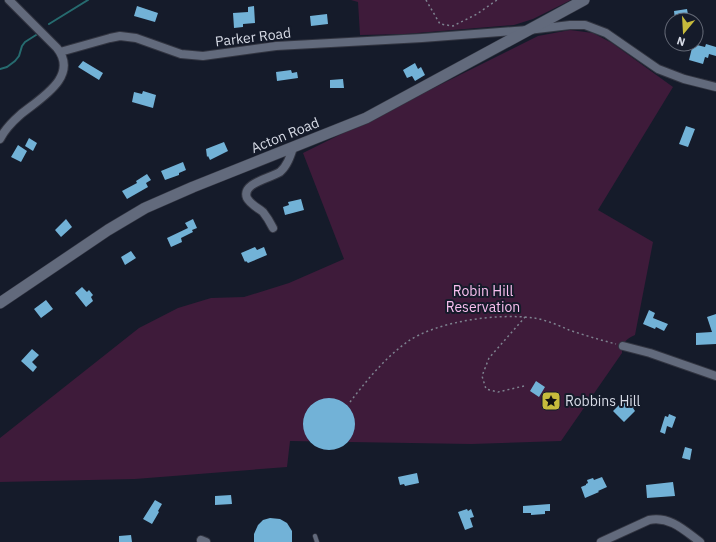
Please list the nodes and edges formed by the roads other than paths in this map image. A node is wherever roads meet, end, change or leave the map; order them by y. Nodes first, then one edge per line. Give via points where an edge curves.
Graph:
1 (9, 0) edge
2 (584, 0) edge
3 (528, 30) junction
4 (60, 52) junction
5 (716, 86) edge
6 (0, 139) edge
7 (293, 148) junction
8 (273, 228) dead end
9 (0, 303) edge
10 (623, 346) road end
11 (716, 376) edge
12 (315, 536) dead end
13 (316, 542) edge
14 (601, 542) edge
15 (700, 542) edge

1 - 4 street
2 - 3 main road, Acton Road
3 - 4 street, Parker Road via 276,46 203,56 181,54 136,38 120,36
3 - 5 street, Parker Road via 570,25 592,27 612,37 658,69 684,79
3 - 7 main road, Acton Road via 366,118
4 - 6 street via 63,57 63,68 57,84 11,124
7 - 8 street via 288,162 280,171 247,189 247,199 267,217
7 - 9 main road, Acton Road via 146,208 108,230
10 - 11 street via 650,352
12 - 13 lane
14 - 15 street via 657,518 671,522

